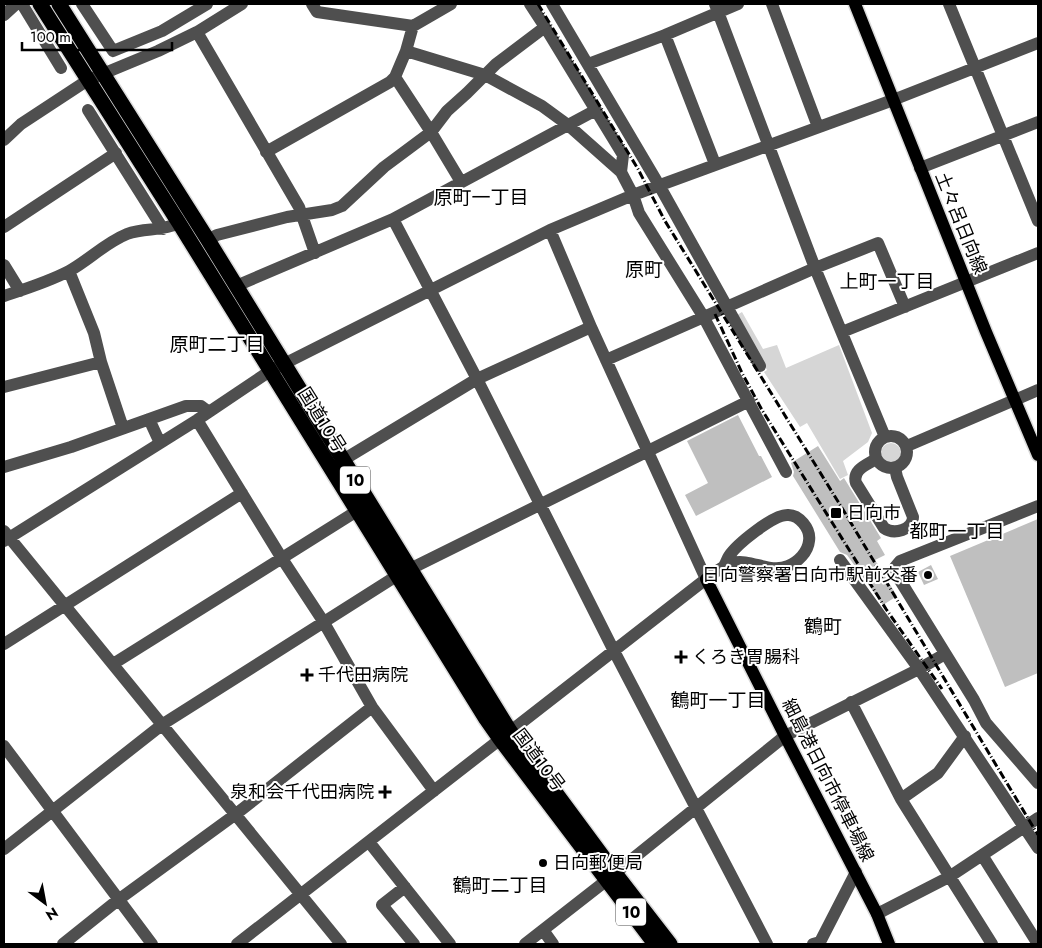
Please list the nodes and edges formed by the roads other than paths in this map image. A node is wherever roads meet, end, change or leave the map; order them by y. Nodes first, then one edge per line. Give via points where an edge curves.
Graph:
1 (16, 4) edge
2 (22, 4) edge
3 (40, 4) edge
4 (59, 4) edge
5 (82, 4) edge
6 (207, 4) edge
7 (242, 4) edge
8 (330, 4) edge
9 (451, 4) edge
10 (530, 4) edge
11 (552, 4) edge
12 (738, 4) edge
13 (772, 4) edge
14 (855, 4) edge
15 (949, 4) edge
16 (314, 8) edge
17 (717, 8) edge
18 (4, 15) edge
19 (413, 26) junction
20 (545, 26) junction
21 (196, 32) junction
22 (665, 34) junction
23 (1038, 43) edge
24 (406, 51) junction
25 (588, 64) junction
26 (61, 68) dead end
27 (975, 69) junction
28 (102, 73) junction
29 (485, 75) junction
30 (394, 77) junction
31 (88, 80) junction
32 (893, 100) junction
33 (88, 110) dead end
34 (596, 110) junction
35 (1038, 122) edge
36 (568, 125) junction
37 (818, 127) junction
38 (431, 132) junction
39 (1003, 136) junction
40 (4, 140) edge
41 (770, 145) junction
42 (266, 152) junction
43 (116, 153) junction
44 (716, 164) junction
45 (920, 168) junction
46 (621, 172) junction
47 (461, 182) junction
48 (659, 185) junction
49 (633, 195) junction
50 (302, 215) junction
51 (393, 220) junction
52 (1038, 221) edge
53 (179, 223) junction
54 (4, 227) edge
55 (163, 229) junction
56 (550, 230) junction
57 (208, 240) junction
58 (314, 253) junction
59 (1038, 253) edge
60 (4, 265) edge
61 (815, 268) junction
62 (69, 271) junction
63 (966, 282) junction
64 (236, 286) junction
65 (429, 290) junction
66 (20, 291) junction
67 (4, 296) edge
68 (727, 306) junction
69 (905, 307) junction
70 (703, 316) junction
71 (591, 327) junction
72 (842, 332) junction
73 (606, 360) junction
74 (101, 362) junction
75 (284, 364) junction
76 (760, 366) dead end
77 (270, 371) junction
78 (477, 379) junction
79 (4, 387) edge
80 (1038, 390) edge
81 (1015, 400) junction
82 (748, 401) junction
83 (209, 412) junction
84 (149, 418) junction
85 (197, 420) junction
86 (123, 428) junction
87 (885, 437) junction
88 (160, 443) junction
89 (907, 446) junction
90 (648, 450) junction
91 (1038, 455) edge
92 (876, 459) junction
93 (343, 460) junction
94 (4, 467) edge
95 (895, 468) junction
96 (786, 472) dead end
97 (242, 493) junction
98 (540, 504) junction
99 (1038, 506) edge
100 (357, 510) junction
101 (6, 536) edge
102 (281, 557) junction
103 (840, 560) dead end
104 (724, 566) junction
105 (404, 571) junction
106 (706, 579) junction
107 (65, 605) junction
108 (323, 622) junction
109 (4, 644) edge
110 (614, 651) junction
111 (945, 654) junction
112 (113, 664) junction
113 (918, 669) junction
114 (851, 702) junction
115 (372, 707) junction
116 (162, 724) junction
117 (505, 736) junction
118 (785, 736) junction
119 (964, 736) junction
120 (4, 746) edge
121 (1038, 783) edge
122 (434, 790) junction
123 (901, 799) junction
124 (696, 807) junction
125 (52, 811) junction
126 (236, 814) junction
127 (1038, 818) edge
128 (1025, 827) junction
129 (369, 842) junction
130 (1038, 848) edge
131 (4, 849) edge
132 (982, 855) junction
133 (856, 872) junction
134 (611, 877) junction
135 (949, 877) junction
136 (405, 887) junction
137 (301, 894) junction
138 (118, 900) junction
139 (877, 914) junction
140 (543, 930) junction
141 (63, 944) edge
142 (152, 944) edge
143 (237, 944) edge
144 (341, 944) edge
145 (414, 944) edge
146 (450, 944) edge
147 (525, 944) edge
148 (554, 944) edge
149 (655, 944) edge
150 (670, 944) edge
151 (767, 944) edge
152 (813, 944) edge
153 (889, 944) edge
154 (992, 944) edge
155 (1038, 944) edge

1 - 18 street
2 - 26 street
3 - 31 highway, 国道10号 / 10
4 - 28 highway, 国道10号 / 10
5 - 6 street via 113,51 162,31
7 - 21 street
8 - 16 street
9 - 19 street
10 - 20 street
11 - 25 street
12 - 17 street
13 - 37 street
14 - 32 main road, 土々呂日向線
15 - 27 street
16 - 19 street
17 - 22 street
17 - 41 street
19 - 24 street
20 - 29 street
20 - 34 street
21 - 28 street
21 - 42 street
22 - 25 street
22 - 44 street
23 - 27 street
24 - 29 street
24 - 30 street
25 - 48 street
27 - 32 street
27 - 39 street
28 - 31 street
28 - 57 highway, 国道10号 / 10
29 - 36 street via 542,106
29 - 38 street via 447,111
30 - 38 street
30 - 42 street
31 - 40 street via 21,124
31 - 53 highway, 国道10号 / 10
32 - 37 street
32 - 45 main road, 土々呂日向線
33 - 43 street
34 - 36 street
34 - 46 street via 623,155
35 - 39 street
36 - 46 street
36 - 47 street
37 - 41 street
38 - 47 street
38 - 50 street via 384,167 342,206
39 - 45 street
39 - 52 street
41 - 44 street
41 - 61 street
42 - 50 street
43 - 54 street
43 - 55 street
44 - 48 street
45 - 63 main road, 土々呂日向線
46 - 49 street
47 - 51 street
48 - 49 street
48 - 68 street
49 - 56 street
49 - 70 street via 639,213
50 - 57 street via 217,235
50 - 58 street
51 - 58 street
51 - 65 street
53 - 55 street
53 - 77 highway, 国道10号 / 10
55 - 62 street via 129,233 113,240
56 - 65 street
56 - 71 street
57 - 64 highway, 国道10号 / 10
58 - 64 street
59 - 63 street
60 - 66 street
61 - 68 street
61 - 69 street via 878,243
61 - 72 street
62 - 66 street
62 - 74 street via 94,333
63 - 69 street
63 - 81 main road, 土々呂日向線
64 - 75 highway, 国道10号 / 10
65 - 75 street
65 - 78 street
66 - 67 street
68 - 70 street
68 - 76 street
69 - 72 street
70 - 73 street
70 - 82 street
71 - 73 street
71 - 78 street
72 - 87 street
73 - 90 street
74 - 79 street
74 - 86 street
75 - 77 street
75 - 93 highway, 国道10号 / 10
77 - 83 street
77 - 100 highway, 国道10号 / 10
78 - 93 street
78 - 98 street
80 - 81 street
81 - 89 street
81 - 91 main road, 土々呂日向線
82 - 90 street
82 - 96 street
83 - 84 street via 201,406 186,406
83 - 85 street
84 - 86 street
84 - 88 street
85 - 88 street
85 - 97 street
86 - 94 street via 71,448
87 - 89 street via 895,436
87 - 92 street via 877,444
88 - 101 street
89 - 95 street via 906,460
90 - 98 street
90 - 106 street
92 - 95 street via 884,467
92 - 95 street via 856,472 855,478 889,532 913,521
93 - 105 highway, 国道10号 / 10
97 - 102 street
97 - 107 street
98 - 105 street
98 - 110 street
99 - 111 street via 900,561 895,566 898,577
100 - 102 street
100 - 105 highway, 国道10号 / 10
101 - 107 street
102 - 108 street
102 - 112 street
103 - 113 street
104 - 104 street via 736,548 781,515 796,517 808,532 809,541 802,556 786,567 768,568 744,562
104 - 106 street
105 - 108 street
105 - 117 highway, 国道10号 / 10
106 - 110 street
106 - 118 main road, 細島港日向市停車場線
107 - 109 street
107 - 112 street
108 - 115 street
108 - 116 street
110 - 117 street
110 - 124 street
111 - 113 street
111 - 121 street via 986,723
112 - 116 street
113 - 114 street
113 - 119 street
114 - 118 street
114 - 123 street
115 - 122 street
115 - 126 street
116 - 125 street
116 - 126 street
117 - 122 street
117 - 134 highway, 国道10号 / 10
118 - 124 street
118 - 133 main road, 細島港日向市停車場線
119 - 123 street via 938,773
119 - 128 street
120 - 125 street
122 - 129 street
123 - 135 street
124 - 134 street
124 - 151 street
125 - 131 street
125 - 138 street
126 - 137 street
126 - 138 street
127 - 128 street
128 - 130 street
128 - 132 street
129 - 136 street
129 - 137 street
132 - 135 street
132 - 155 street
133 - 139 main road, 細島港日向市停車場線
133 - 152 street via 820,942
134 - 140 street
134 - 149 highway, 国道10号 / 10
134 - 150 highway, 国道10号 / 10
135 - 139 street
135 - 154 street
136 - 145 street via 382,905
136 - 146 street
137 - 143 street
137 - 144 street
138 - 141 street
138 - 142 street
139 - 153 main road, 細島港日向市停車場線
140 - 147 street
140 - 148 street

